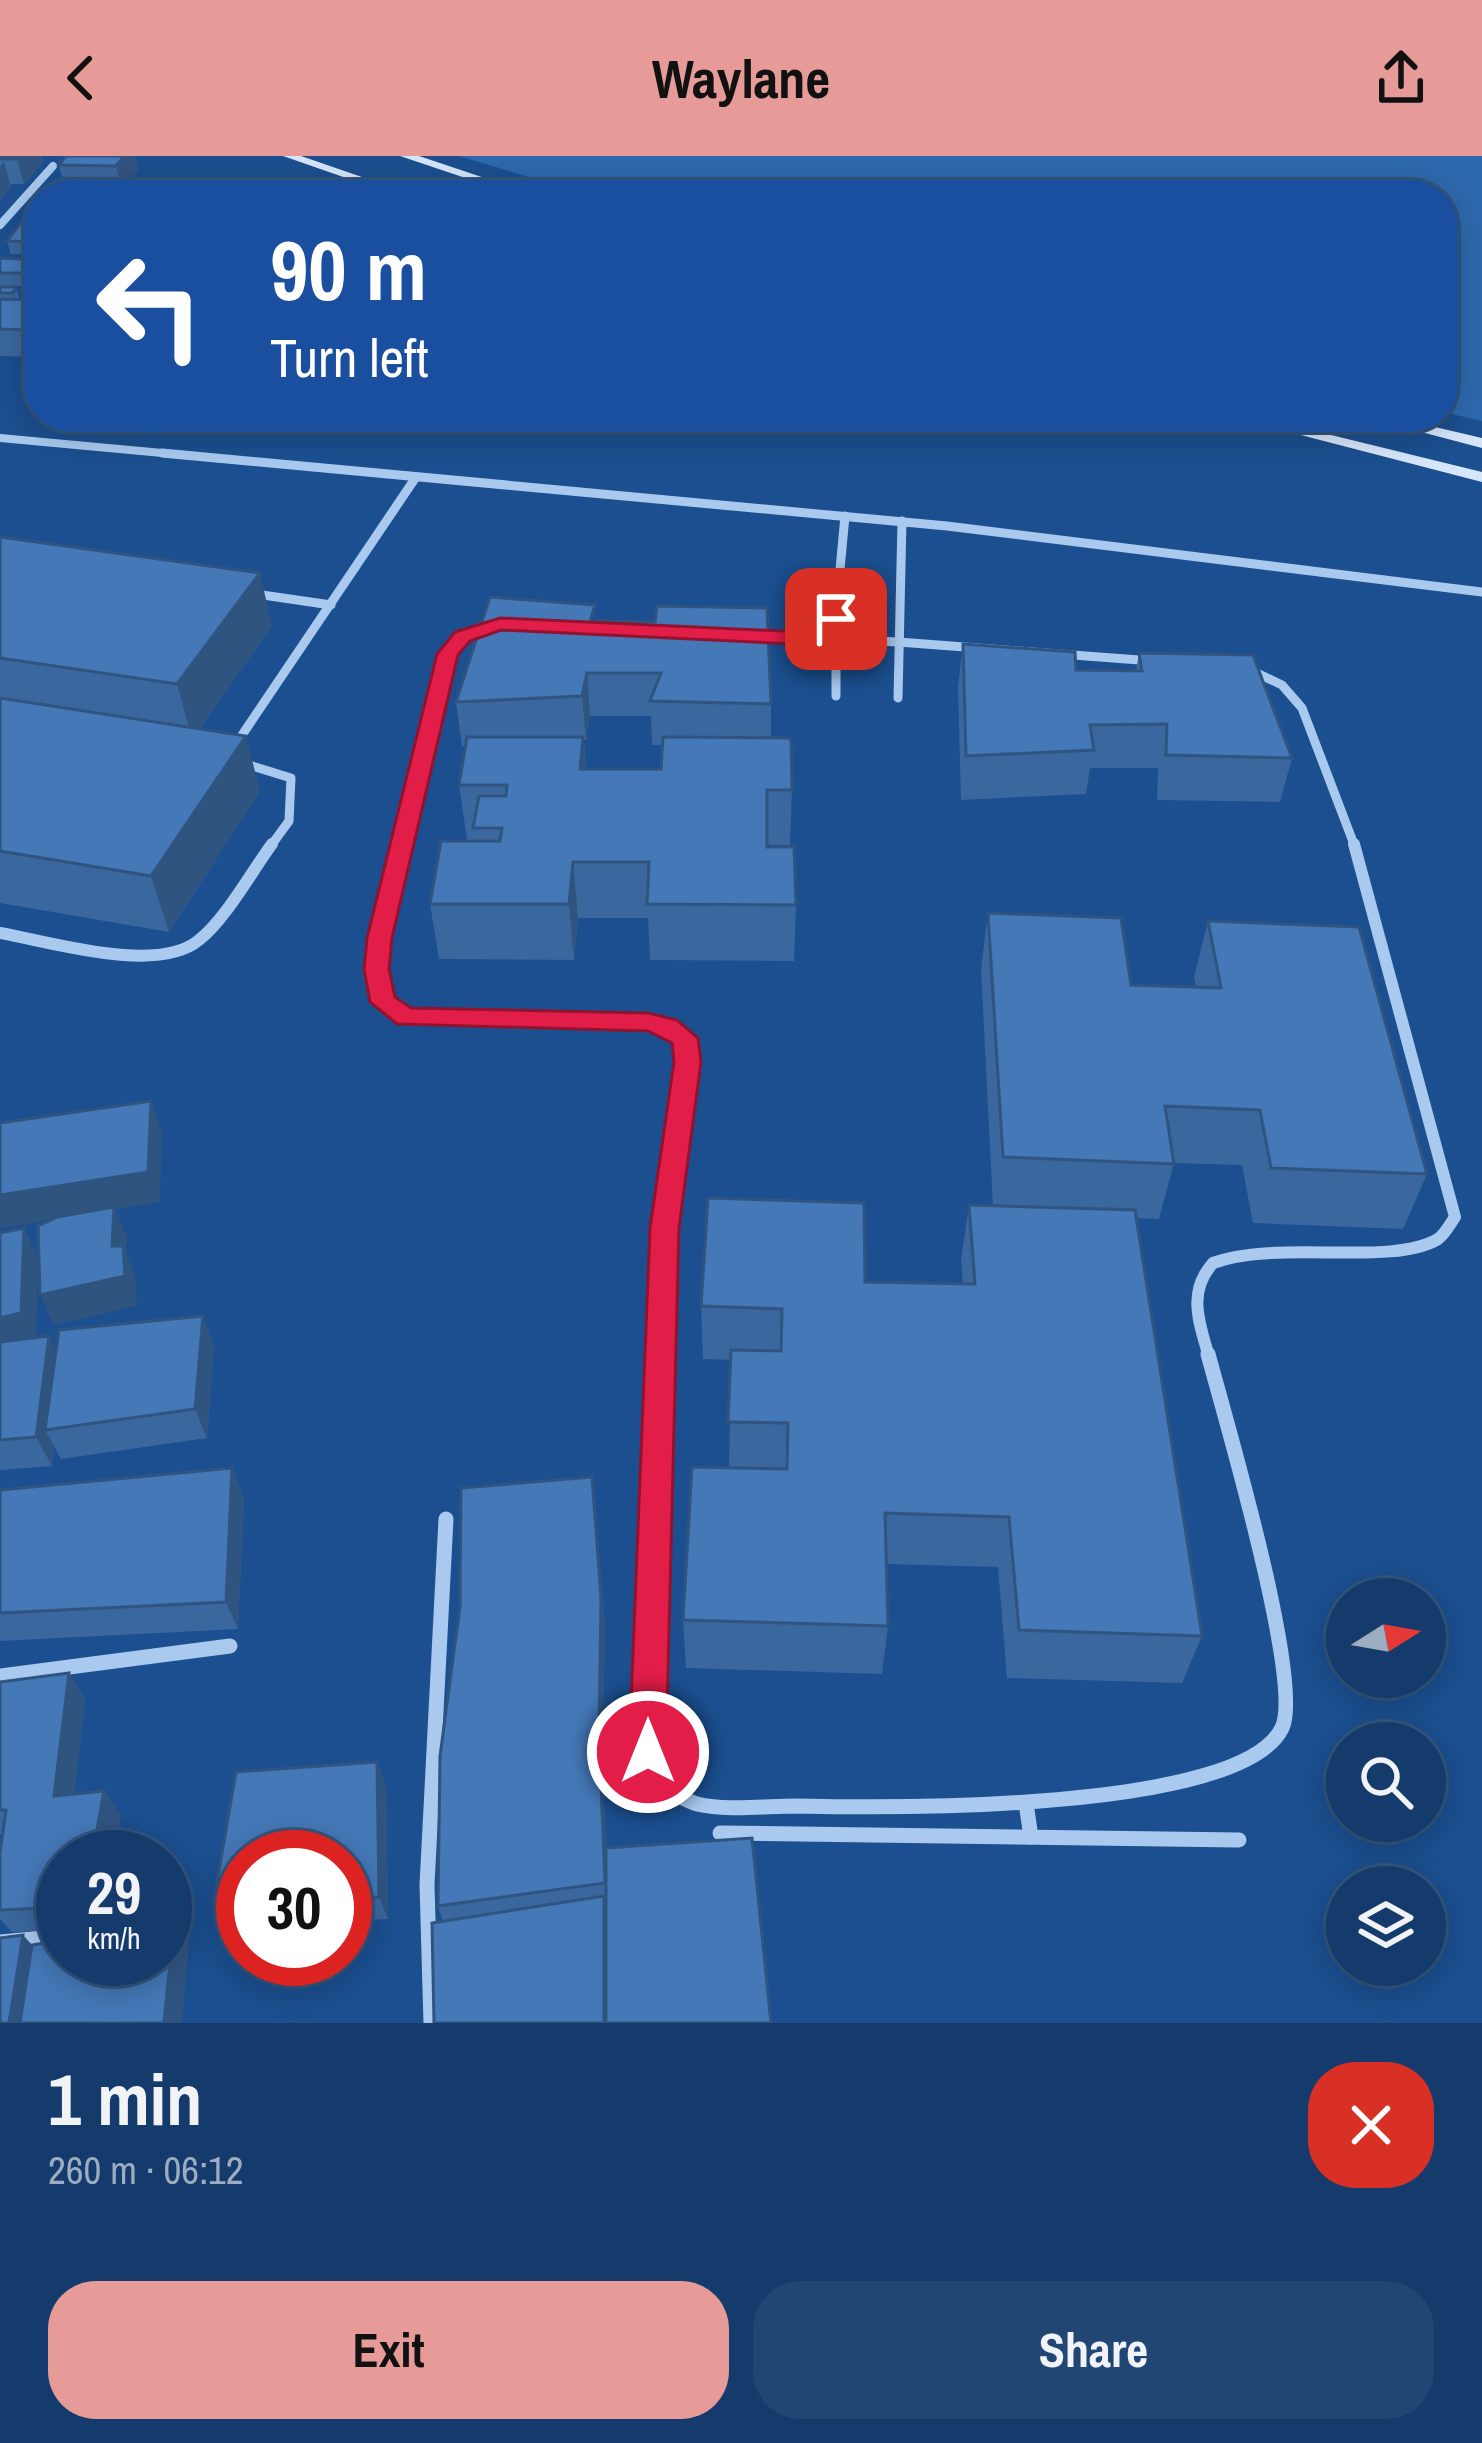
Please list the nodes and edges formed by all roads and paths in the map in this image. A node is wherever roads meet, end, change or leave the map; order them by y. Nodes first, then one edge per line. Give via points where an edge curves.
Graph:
1 (289, 156) edge
2 (406, 156) edge
3 (53, 166) dead end
4 (40, 180) edge
5 (362, 180) edge
6 (482, 180) edge
7 (24, 198) edge
8 (0, 225) edge
9 (1301, 432) edge
10 (1435, 432) edge
11 (0, 438) edge
12 (1482, 443) edge
13 (1482, 476) edge
14 (416, 477) junction
15 (845, 517) junction
16 (902, 521) junction
17 (236, 591) edge
18 (1482, 592) edge
19 (331, 605) junction
20 (836, 640) junction
21 (898, 641) junction
22 (836, 696) dead end
23 (898, 698) dead end
24 (0, 933) edge
25 (446, 1519) dead end
26 (230, 1646) dead end
27 (0, 1676) edge
28 (1027, 1803) junction
29 (720, 1833) dead end
30 (1031, 1837) junction
31 (1239, 1840) dead end
32 (36, 1939) edge
33 (0, 1942) edge
34 (431, 2023) edge

1 - 5 street
2 - 6 street
3 - 4 street
7 - 8 street
9 - 13 street
10 - 12 street
11 - 14 street
14 - 15 street
14 - 19 street
15 - 16 street
15 - 20 street
16 - 18 street
16 - 21 street
17 - 19 street
19 - 24 street via 226,758 291,778 289,821 200,940 168,956 130,956
20 - 21 street
20 - 22 street
20 - 28 street via 500,624 462,637 448,654 376,969 383,1002 406,1017 648,1022 685,1038 664,1228 648,1685 648,1752 664,1789 698,1804 744,1806
21 - 23 street
21 - 28 street via 1246,668 1282,685 1302,708 1356,850 1455,1216 1439,1238 1411,1246 1244,1253 1211,1264 1197,1282 1198,1317 1284,1660 1282,1728 1259,1756 1214,1773 1105,1798
25 - 34 street via 427,1885
26 - 27 street
28 - 30 street
29 - 30 street
30 - 31 street
32 - 33 street

